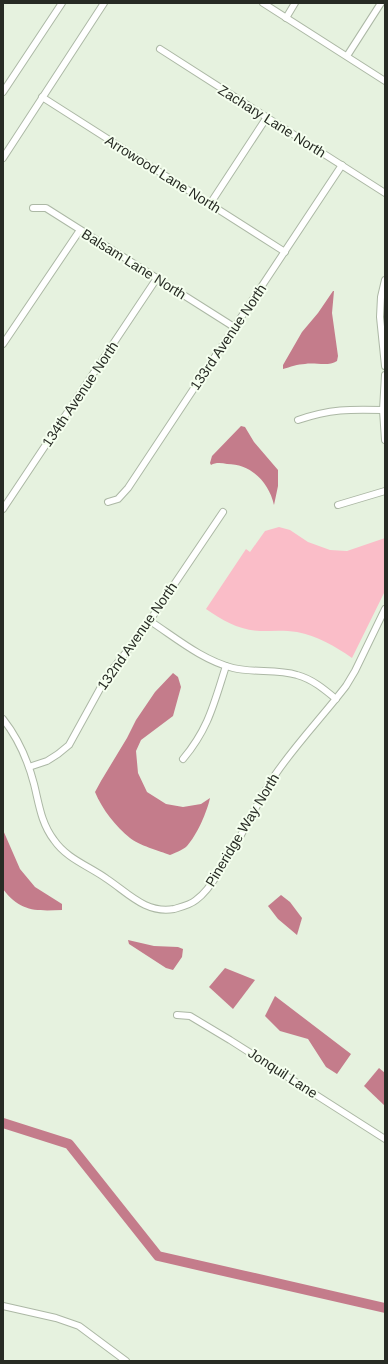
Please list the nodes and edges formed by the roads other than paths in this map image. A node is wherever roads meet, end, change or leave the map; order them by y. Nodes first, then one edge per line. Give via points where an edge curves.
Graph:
1 (62, 3) edge
2 (104, 3) edge
3 (263, 3) edge
4 (295, 3) edge
5 (381, 3) edge
6 (286, 18) junction
7 (160, 49) dead end
8 (347, 56) junction
9 (385, 81) edge
10 (3, 92) edge
11 (42, 97) junction
12 (267, 117) junction
13 (4, 156) edge
14 (342, 165) junction
15 (385, 193) edge
16 (210, 204) junction
17 (33, 208) dead end
18 (80, 230) junction
19 (285, 252) junction
20 (157, 278) junction
21 (385, 280) edge
22 (234, 327) junction
23 (3, 344) edge
24 (385, 366) edge
25 (385, 375) edge
26 (383, 410) junction
27 (298, 420) dead end
28 (385, 440) edge
29 (385, 490) edge
30 (108, 502) dead end
31 (338, 506) dead end
32 (3, 509) edge
33 (223, 512) dead end
34 (385, 610) edge
35 (150, 621) junction
36 (226, 666) junction
37 (336, 698) junction
38 (3, 719) edge
39 (183, 759) dead end
40 (29, 767) junction
41 (177, 1015) dead end
42 (385, 1139) edge
43 (3, 1306) edge
44 (126, 1361) edge

1 - 10 street
2 - 11 street
3 - 6 street
4 - 6 street
5 - 8 street
6 - 8 street
7 - 12 street, Zachary Lane North
8 - 9 street
11 - 13 street
11 - 16 street, Arrowood Lane North
12 - 14 street, Zachary Lane North
12 - 16 street
14 - 15 street, Zachary Lane North
14 - 19 street, 133rd Avenue North
16 - 19 street, Arrowood Lane North
17 - 18 street, Balsam Lane North via 46,208
18 - 20 street, Balsam Lane North
18 - 23 street
19 - 22 street, 133rd Avenue North
20 - 22 street, Balsam Lane North
20 - 32 street, 134th Avenue North
21 - 24 street via 380,317
22 - 30 street, 133rd Avenue North via 128,488 118,499
25 - 26 street
26 - 27 street via 332,410
26 - 28 street
29 - 31 street
33 - 35 street, 132nd Avenue North
34 - 37 street, Pineridge Way North via 355,671
35 - 36 street via 202,655
35 - 40 street, 132nd Avenue North via 107,676 68,745 53,758
36 - 37 street via 297,674 320,685
36 - 39 street via 210,717
37 - 40 street, Pineridge Way North via 274,776 241,837 212,883 203,895 180,907 163,909 143,904 63,851 44,825
38 - 40 street, Pineridge Way North via 15,736
41 - 42 street, Jonquil Lane via 190,1016 213,1029
43 - 44 street via 79,1326

